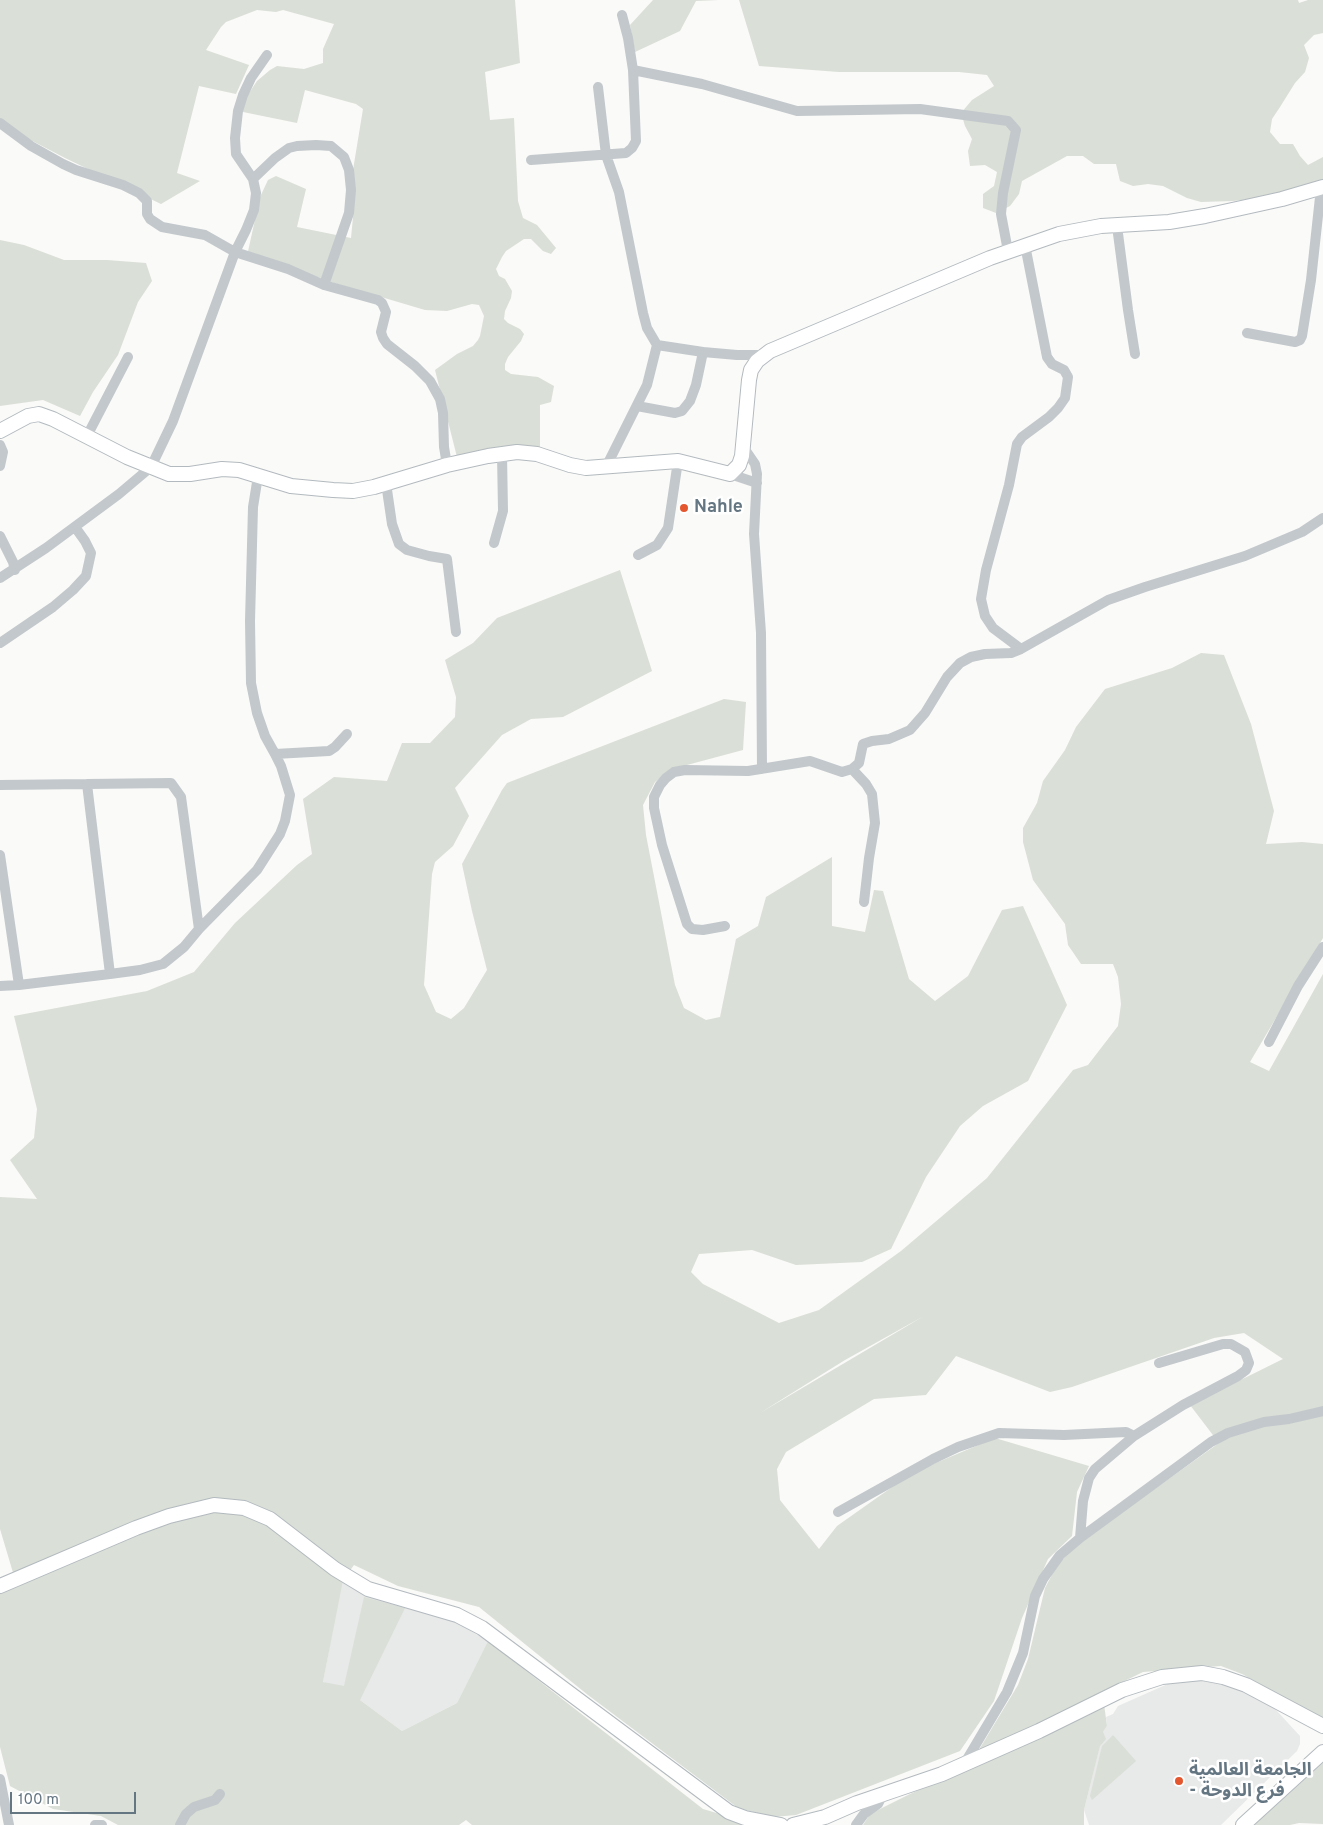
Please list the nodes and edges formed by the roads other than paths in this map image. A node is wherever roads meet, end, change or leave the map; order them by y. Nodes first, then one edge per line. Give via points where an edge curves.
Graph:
1 (622, 15) dead end
2 (267, 55) dead end
3 (633, 70) junction
4 (598, 86) dead end
5 (0, 123) edge
6 (606, 154) junction
7 (531, 160) dead end
8 (253, 179) junction
9 (1322, 188) edge
10 (1117, 226) junction
11 (1025, 245) junction
12 (1008, 251) junction
13 (235, 252) junction
14 (324, 285) junction
15 (1247, 333) dead end
16 (657, 345) junction
17 (703, 352) junction
18 (1135, 354) dead end
19 (762, 355) junction
20 (128, 357) dead end
21 (637, 406) junction
22 (0, 431) edge
23 (87, 436) junction
24 (0, 445) edge
25 (744, 448) junction
26 (502, 454) junction
27 (678, 461) junction
28 (447, 465) junction
29 (607, 465) junction
30 (0, 466) edge
31 (151, 467) junction
32 (730, 474) junction
33 (258, 476) junction
34 (386, 483) junction
35 (757, 483) junction
36 (1323, 518) edge
37 (75, 527) junction
38 (0, 536) edge
39 (494, 544) dead end
40 (638, 555) dead end
41 (15, 570) junction
42 (0, 578) edge
43 (456, 632) dead end
44 (0, 642) edge
45 (1021, 649) junction
46 (348, 734) dead end
47 (275, 754) junction
48 (762, 769) junction
49 (852, 769) junction
50 (87, 784) junction
51 (0, 785) edge
52 (0, 855) edge
53 (864, 902) dead end
54 (725, 926) dead end
55 (199, 928) junction
56 (1323, 947) edge
57 (110, 974) junction
58 (19, 985) junction
59 (0, 986) edge
60 (1270, 1042) dead end
61 (1159, 1363) dead end
62 (1323, 1411) edge
63 (1134, 1436) junction
64 (838, 1512) dead end
65 (1080, 1538) junction
66 (0, 1586) edge
67 (1323, 1726) edge
68 (1323, 1752) edge
69 (963, 1766) junction
70 (0, 1779) edge
71 (220, 1794) dead end
72 (882, 1794) junction
73 (826, 1821) edge
74 (9, 1825) edge
75 (95, 1825) edge
76 (102, 1825) edge
77 (180, 1825) edge
78 (781, 1825) edge
79 (793, 1825) edge
80 (856, 1825) edge
81 (1243, 1825) edge

1 - 3 street
2 - 8 street via 251,78 238,111 236,154
3 - 6 street via 636,141 626,153
3 - 12 street via 702,84 797,111 920,110 1008,121 1016,130 1001,214
4 - 6 street
5 - 13 street via 63,164 139,193 147,201 147,214 154,223 205,235
6 - 7 street
6 - 16 street via 619,192 647,328
8 - 13 street via 256,193 254,210
8 - 14 street via 275,158 297,146 331,146 344,157 351,190 349,213
9 - 10 street via 1215,214
9 - 15 street via 1300,340 1295,342
10 - 11 street via 1084,228
10 - 18 street
11 - 12 street
11 - 45 street via 1046,358 1064,370 1068,377 1065,398 1058,408 1017,444 986,570 981,599 985,616 993,628
12 - 19 street
13 - 14 street via 288,268
13 - 31 street via 173,421
14 - 28 street via 378,300 385,306 383,338 430,381 440,399
16 - 17 street
16 - 21 street via 647,385
17 - 19 street
17 - 21 street via 696,385 682,410 675,413
19 - 25 street via 751,370 749,380
20 - 23 street
21 - 29 street
22 - 23 street via 28,416 39,414
23 - 31 street
24 - 30 street via 3,452
25 - 32 street via 739,465
25 - 35 street via 755,464
26 - 28 street
26 - 29 street via 531,453 586,468
26 - 39 street via 503,511
27 - 29 street
27 - 32 street
27 - 40 street via 668,528 657,545
28 - 34 street
31 - 33 street via 169,474 222,469
31 - 37 street
32 - 35 street
33 - 34 street via 291,486 333,490 353,491
33 - 47 street via 253,508 250,669 252,697 265,736
34 - 43 street via 392,524 400,544 407,550 447,558
35 - 48 street via 754,534 762,633
36 - 45 street via 1302,532 1245,556 1108,600
37 - 41 street
37 - 44 street via 91,553 86,576 53,606
38 - 41 street
41 - 42 street
45 - 49 street via 971,657 960,663 910,730 889,740 863,744 859,764
46 - 47 street via 329,751
47 - 55 street via 290,795 280,834 257,870
48 - 49 street via 810,761 842,772
48 - 54 street via 674,772 660,785 654,797 657,825 687,924 692,929 703,930
49 - 53 street via 872,794 875,823
50 - 51 street
50 - 55 street via 171,783 181,796
50 - 57 street
52 - 58 street
55 - 57 street via 184,948 163,964
56 - 60 street via 1298,986
57 - 58 street
58 - 59 street
61 - 63 street via 1231,1344 1245,1352 1249,1363 1238,1376
62 - 65 street via 1264,1422 1210,1442
63 - 64 street via 1126,1432 1083,1435 999,1433 933,1459
63 - 65 street via 1089,1478 1083,1501
65 - 69 street via 1056,1560 1043,1579 1035,1596 1023,1653 1010,1685
66 - 78 street via 169,1516 214,1506 244,1508 270,1519 321,1559 368,1589 457,1616 482,1628 729,1812
67 - 69 street via 1246,1685 1202,1673 1183,1674 1122,1690
68 - 81 street
69 - 72 street
70 - 74 street
71 - 77 street via 215,1800 194,1807
72 - 73 street
72 - 80 street via 878,1804
73 - 79 street
75 - 76 street

